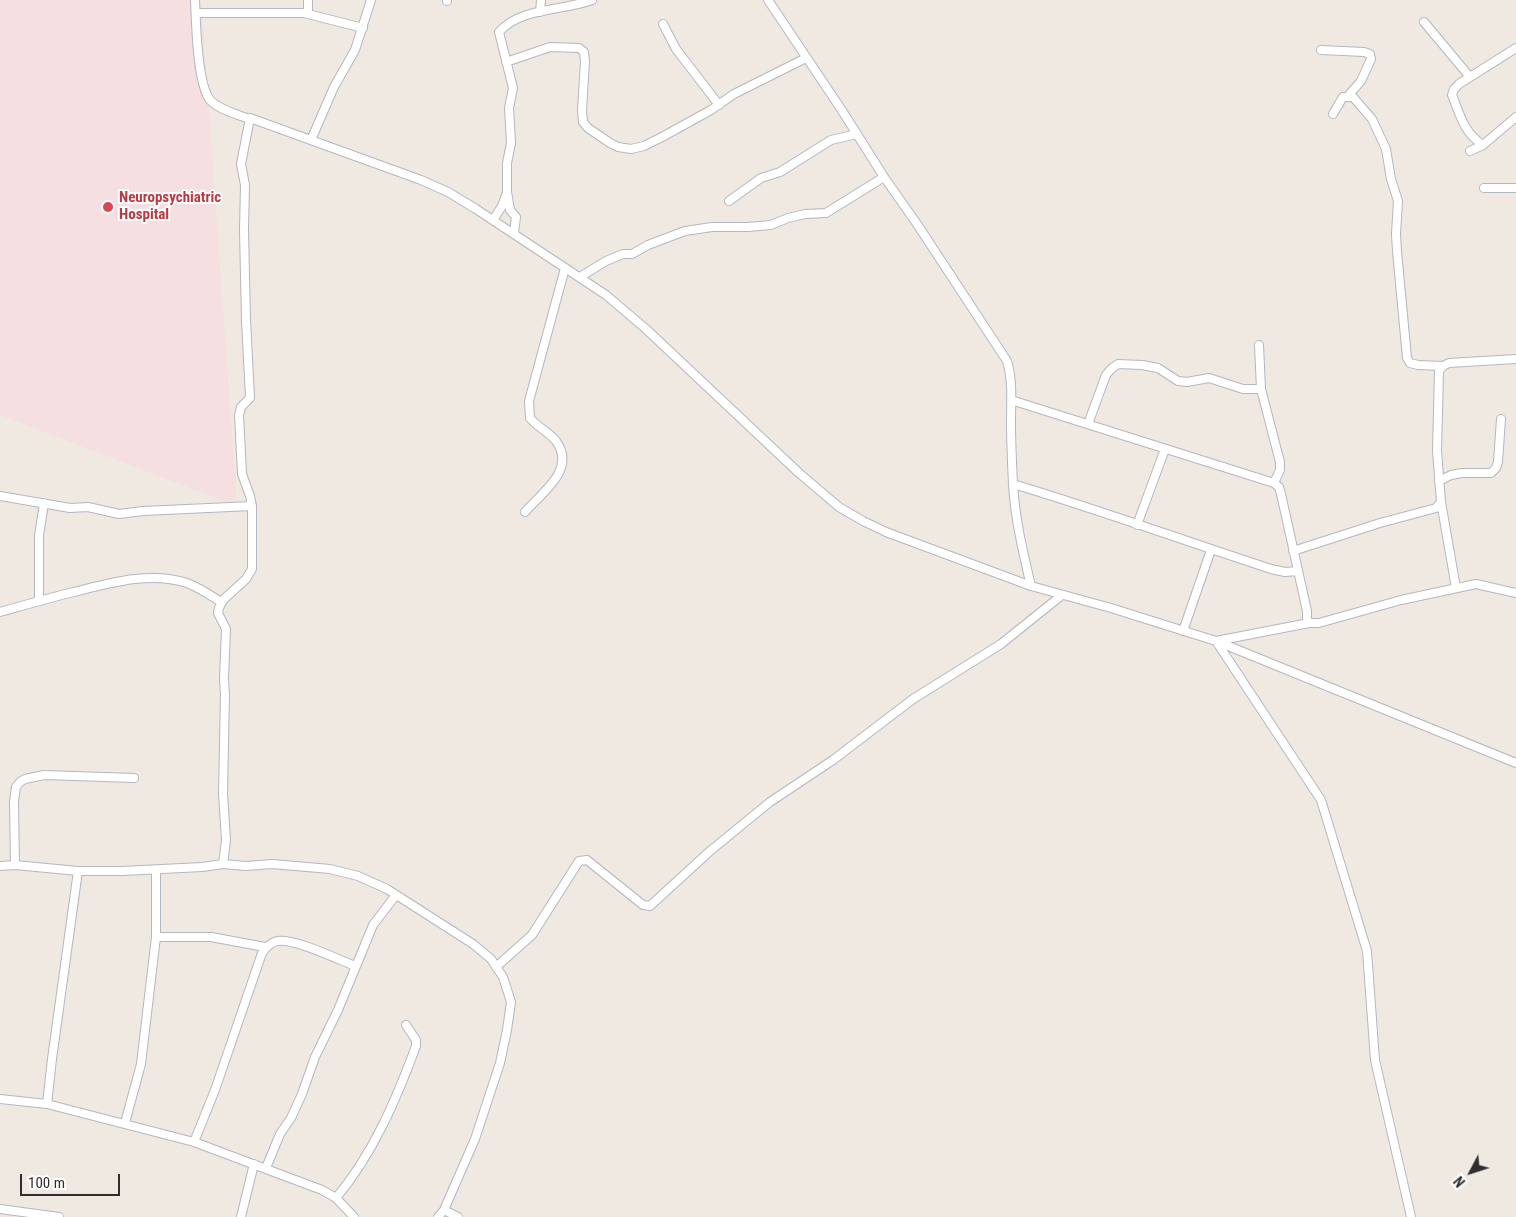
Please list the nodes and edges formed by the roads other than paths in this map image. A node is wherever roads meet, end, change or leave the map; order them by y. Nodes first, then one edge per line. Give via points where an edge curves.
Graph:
1 (195, 0) edge
2 (308, 0) edge
3 (371, 0) edge
4 (541, 0) edge
5 (592, 0) edge
6 (768, 0) edge
7 (540, 12) junction
8 (196, 13) junction
9 (308, 13) junction
10 (1424, 22) dead end
11 (663, 24) dead end
12 (363, 28) junction
13 (1516, 48) edge
14 (1321, 50) dead end
15 (806, 58) junction
16 (506, 62) junction
17 (1470, 77) junction
18 (1348, 96) junction
19 (719, 105) junction
20 (1334, 114) dead end
21 (1516, 117) edge
22 (250, 118) junction
23 (857, 134) junction
24 (311, 140) junction
25 (1483, 145) junction
26 (1470, 151) dead end
27 (884, 177) junction
28 (1484, 188) dead end
29 (1516, 188) edge
30 (507, 192) junction
31 (729, 201) dead end
32 (493, 220) junction
33 (514, 234) junction
34 (565, 268) junction
35 (580, 277) junction
36 (1259, 345) dead end
37 (1516, 359) edge
38 (1443, 366) junction
39 (1261, 389) junction
40 (1011, 400) junction
41 (1501, 419) dead end
42 (1088, 424) junction
43 (1166, 449) junction
44 (1439, 481) junction
45 (1274, 483) junction
46 (1013, 484) junction
47 (0, 496) edge
48 (1440, 502) junction
49 (44, 503) junction
50 (252, 506) junction
51 (526, 512) dead end
52 (1137, 525) junction
53 (1211, 550) junction
54 (1293, 551) junction
55 (1298, 571) junction
56 (1031, 586) junction
57 (1456, 588) junction
58 (1516, 593) edge
59 (1062, 594) junction
60 (39, 601) junction
61 (221, 602) junction
62 (0, 612) edge
63 (1309, 623) junction
64 (1184, 630) junction
65 (1216, 641) junction
66 (1516, 762) edge
67 (134, 778) dead end
68 (223, 864) junction
69 (14, 865) junction
70 (0, 866) edge
71 (78, 871) junction
72 (156, 871) junction
73 (396, 895) junction
74 (156, 937) junction
75 (266, 948) junction
76 (355, 966) junction
77 (496, 967) junction
78 (406, 1025) dead end
79 (0, 1099) edge
80 (47, 1104) junction
81 (125, 1123) junction
82 (194, 1142) junction
83 (254, 1164) junction
84 (266, 1168) junction
85 (336, 1198) junction
86 (0, 1209) edge
87 (444, 1210) junction
88 (59, 1217) edge
89 (241, 1217) edge
90 (354, 1217) edge
91 (438, 1217) edge
92 (458, 1217) edge
93 (1411, 1217) edge

1 - 8 street
2 - 9 street
3 - 12 street
4 - 7 street
5 - 7 street
6 - 15 street
7 - 16 street via 513,21 499,32
8 - 9 street
8 - 22 street via 205,90 211,101 221,108
9 - 12 street
10 - 17 street
11 - 19 street via 676,49
12 - 24 street
13 - 17 street
14 - 18 street via 1370,54 1371,59 1361,81
15 - 19 street via 734,94
15 - 23 street
16 - 19 street via 550,47 579,48 584,52 585,61 583,122 618,147 644,146
16 - 30 street via 512,88
17 - 25 street via 1454,89 1452,95 1467,131
18 - 20 street via 1343,97
18 - 38 street via 1353,96 1372,118 1386,149 1398,201 1396,234 1407,358 1410,363 1418,365
21 - 25 street
22 - 24 street
22 - 50 street via 241,164 245,185 250,398 239,416 242,474
23 - 27 street
23 - 31 street via 830,140 780,172 761,178
24 - 32 street via 421,180 448,192
25 - 26 street
27 - 35 street via 826,213 805,214 771,225 685,231 632,254 606,261
27 - 40 street via 1007,361
28 - 29 street
30 - 32 street
30 - 33 street via 510,210 516,217
32 - 33 street
33 - 34 street
34 - 35 street
34 - 51 street via 528,410 530,418 556,442 562,455 561,462 554,482
35 - 56 street via 646,329 799,473 852,516 886,532
36 - 39 street
37 - 38 street
38 - 44 street via 1439,371
39 - 42 street via 1243,389 1209,378 1178,381 1158,368 1118,364 1106,375
39 - 45 street via 1280,462
40 - 42 street
40 - 46 street
41 - 44 street via 1496,468 1490,473 1462,473
42 - 43 street
43 - 45 street
43 - 52 street
44 - 48 street
45 - 54 street via 1279,487
46 - 52 street
46 - 56 street via 1018,532
47 - 49 street
48 - 54 street via 1436,508
48 - 57 street
49 - 50 street via 70,508 88,506 119,514
49 - 60 street via 39,536
50 - 61 street via 251,572
52 - 53 street
53 - 55 street via 1271,569
53 - 64 street
54 - 55 street
55 - 63 street
56 - 59 street
57 - 58 street via 1476,584
57 - 63 street via 1320,623
59 - 64 street
59 - 77 street via 1001,644 913,699 833,760 770,802 650,906 644,905 587,860 579,861 532,935
60 - 61 street via 117,582 152,578 187,583
60 - 62 street
61 - 68 street via 218,613 226,629 223,801 226,840
63 - 65 street
64 - 65 street
65 - 66 street
65 - 93 street via 1321,800 1367,951 1374,1060
67 - 69 street via 44,775 20,782 14,792
68 - 72 street
68 - 73 street via 330,869 358,876
69 - 70 street
69 - 71 street
71 - 72 street
71 - 80 street
72 - 74 street
73 - 76 street via 373,925
73 - 77 street via 473,944
74 - 75 street via 211,937
74 - 81 street via 141,1064
75 - 76 street via 276,942 289,942
75 - 82 street
76 - 84 street via 302,1094
77 - 87 street via 511,1002 508,1030 474,1139
78 - 85 street via 416,1040 416,1046 399,1090 360,1166
79 - 80 street
80 - 81 street
81 - 82 street
82 - 83 street
83 - 84 street
83 - 89 street
84 - 85 street
85 - 90 street
86 - 88 street
87 - 91 street
87 - 92 street

